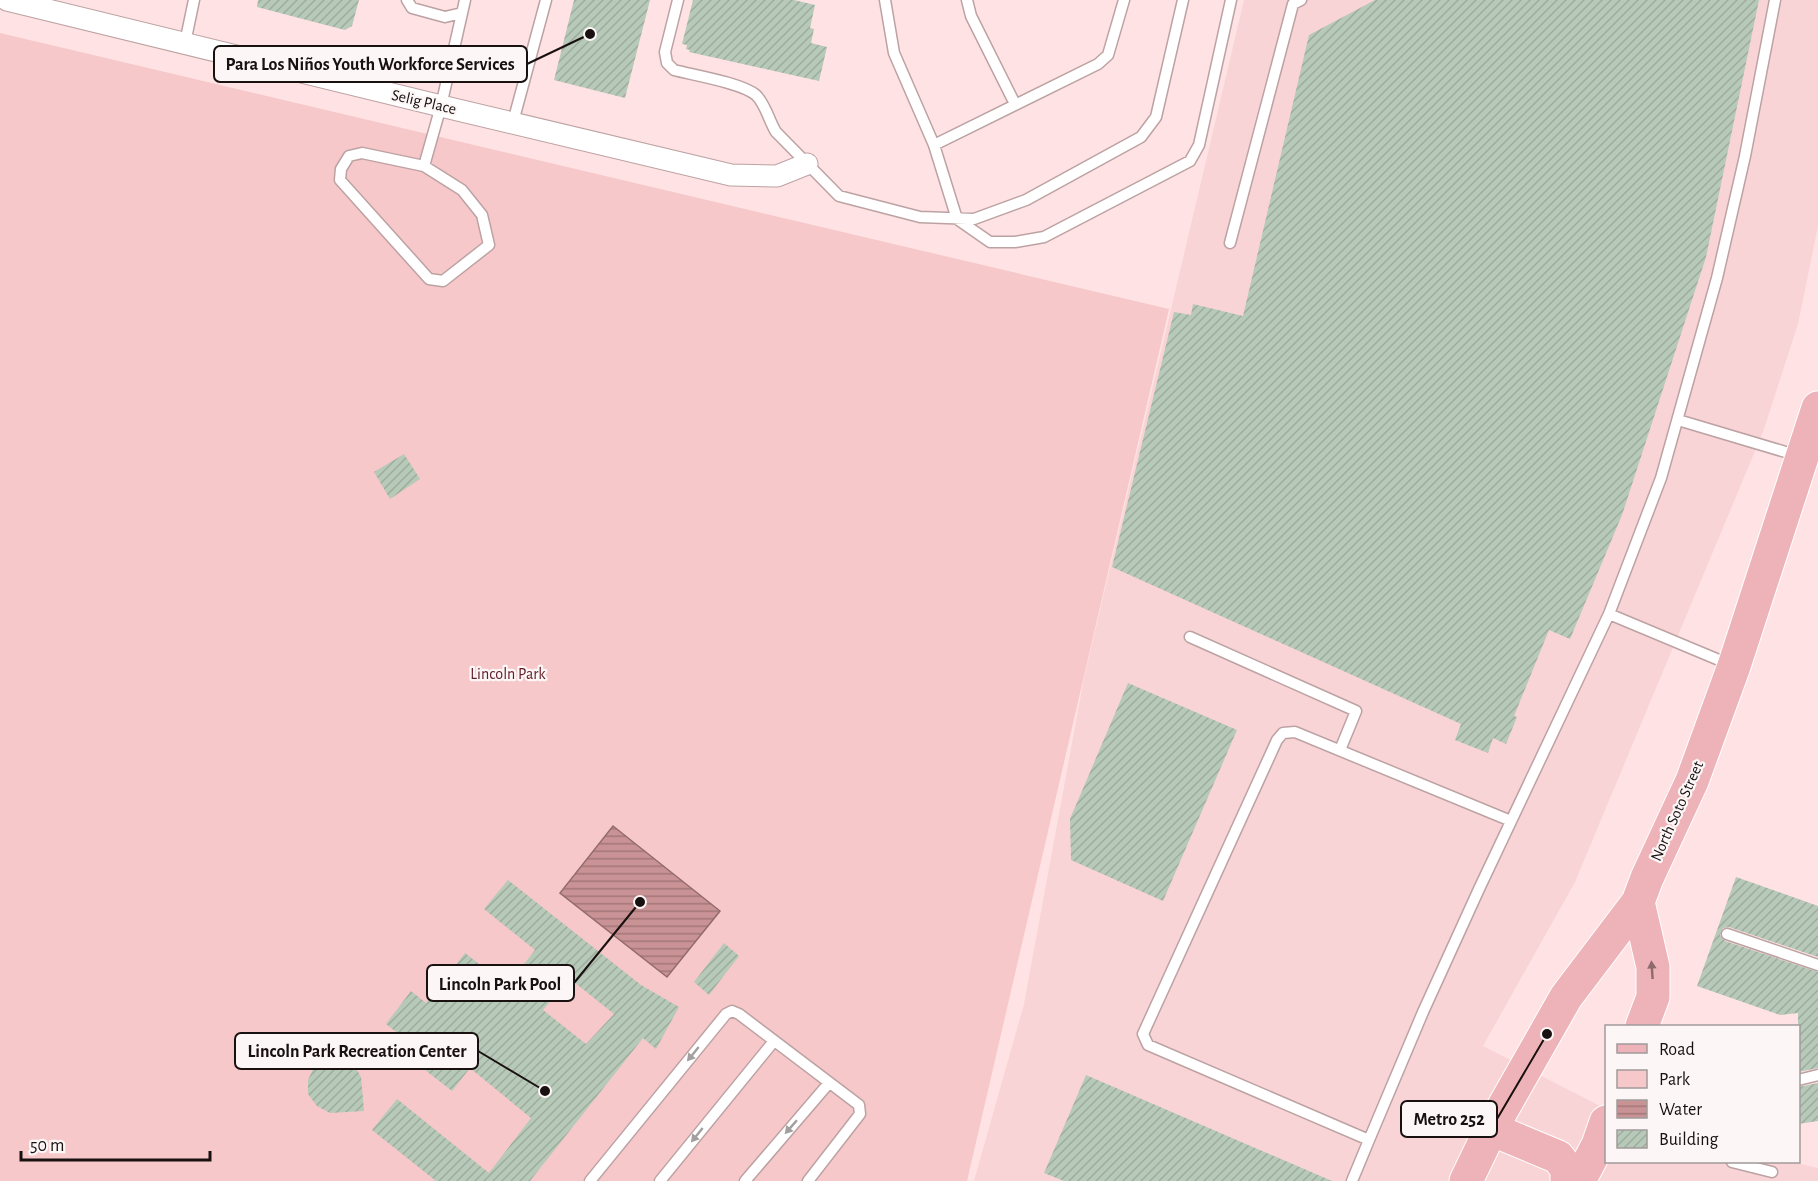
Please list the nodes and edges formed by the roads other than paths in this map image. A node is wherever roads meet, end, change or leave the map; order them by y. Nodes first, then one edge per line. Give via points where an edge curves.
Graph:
1 (7, 0) edge
2 (194, 0) edge
3 (407, 0) edge
4 (465, 0) edge
5 (546, 0) edge
6 (678, 0) edge
7 (885, 0) edge
8 (967, 0) edge
9 (1124, 0) edge
10 (1184, 0) edge
11 (1231, 0) edge
12 (1301, 0) edge
13 (1774, 0) edge
14 (462, 14) junction
15 (185, 44) junction
16 (1015, 104) junction
17 (441, 106) junction
18 (513, 122) junction
19 (934, 145) junction
20 (807, 164) junction
21 (424, 166) junction
22 (957, 219) junction
23 (1230, 243) dead end
24 (1818, 408) edge
25 (1678, 420) junction
26 (1802, 457) junction
27 (1609, 614) junction
28 (1190, 637) dead end
29 (1734, 666) junction
30 (1340, 750) junction
31 (1511, 821) junction
32 (1638, 902) junction
33 (1726, 934) dead end
34 (1818, 965) edge
35 (1642, 1025) edge
36 (774, 1041) junction
37 (1818, 1075) edge
38 (1800, 1080) edge
39 (829, 1083) junction
40 (1605, 1126) edge
41 (1491, 1129) junction
42 (1369, 1140) junction
43 (1739, 1163) edge
44 (1772, 1172) dead end
45 (590, 1181) edge
46 (660, 1181) edge
47 (745, 1181) edge
48 (808, 1181) edge
49 (1352, 1181) edge
50 (1466, 1181) edge
51 (1567, 1181) edge
52 (1579, 1181) edge

1 - 15 street, Selig Place
2 - 15 lane
3 - 14 lane via 412,8 445,16
4 - 14 lane
5 - 18 lane
6 - 20 lane via 665,52 667,63 674,70 755,94 776,132
7 - 19 lane via 894,53
8 - 16 lane via 971,16
9 - 16 lane via 1108,55 1098,64
10 - 22 lane via 1156,117 1141,137 1026,200 974,219
11 - 22 lane via 1199,145 1190,161 1044,237 990,242
12 - 23 lane via 1293,4
13 - 25 lane via 1745,156
14 - 17 lane
15 - 17 street, Selig Place
16 - 19 lane
17 - 18 street, Selig Place
17 - 21 lane
18 - 20 street, Selig Place via 731,175 777,176
19 - 22 lane
20 - 22 lane via 839,196 920,217
21 - 21 lane via 462,190 482,215 489,245 443,281 429,279 340,180 349,156 362,153
24 - 26 main road, North Soto Street
25 - 26 lane
25 - 27 lane
26 - 29 main road, North Soto Street
27 - 29 lane
27 - 31 lane
28 - 30 lane via 1356,711
29 - 32 main road, North Soto Street via 1692,781
30 - 31 lane
30 - 42 lane via 1295,732 1283,733 1277,740 1143,1034 1148,1045
31 - 42 lane
35 -> 32 main road via 1653,997 1653,968
32 - 41 main road, North Soto Street via 1566,997
33 - 34 lane
36 - 39 lane
36 -> 45 lane via 739,1014 726,1014
36 -> 46 lane
37 - 38 lane
39 -> 47 lane
39 - 48 lane via 859,1105 860,1114
40 - 52 main road
41 - 50 main road, North Soto Street
41 - 51 main road via 1558,1157 1567,1169
42 - 49 lane
43 - 44 lane

